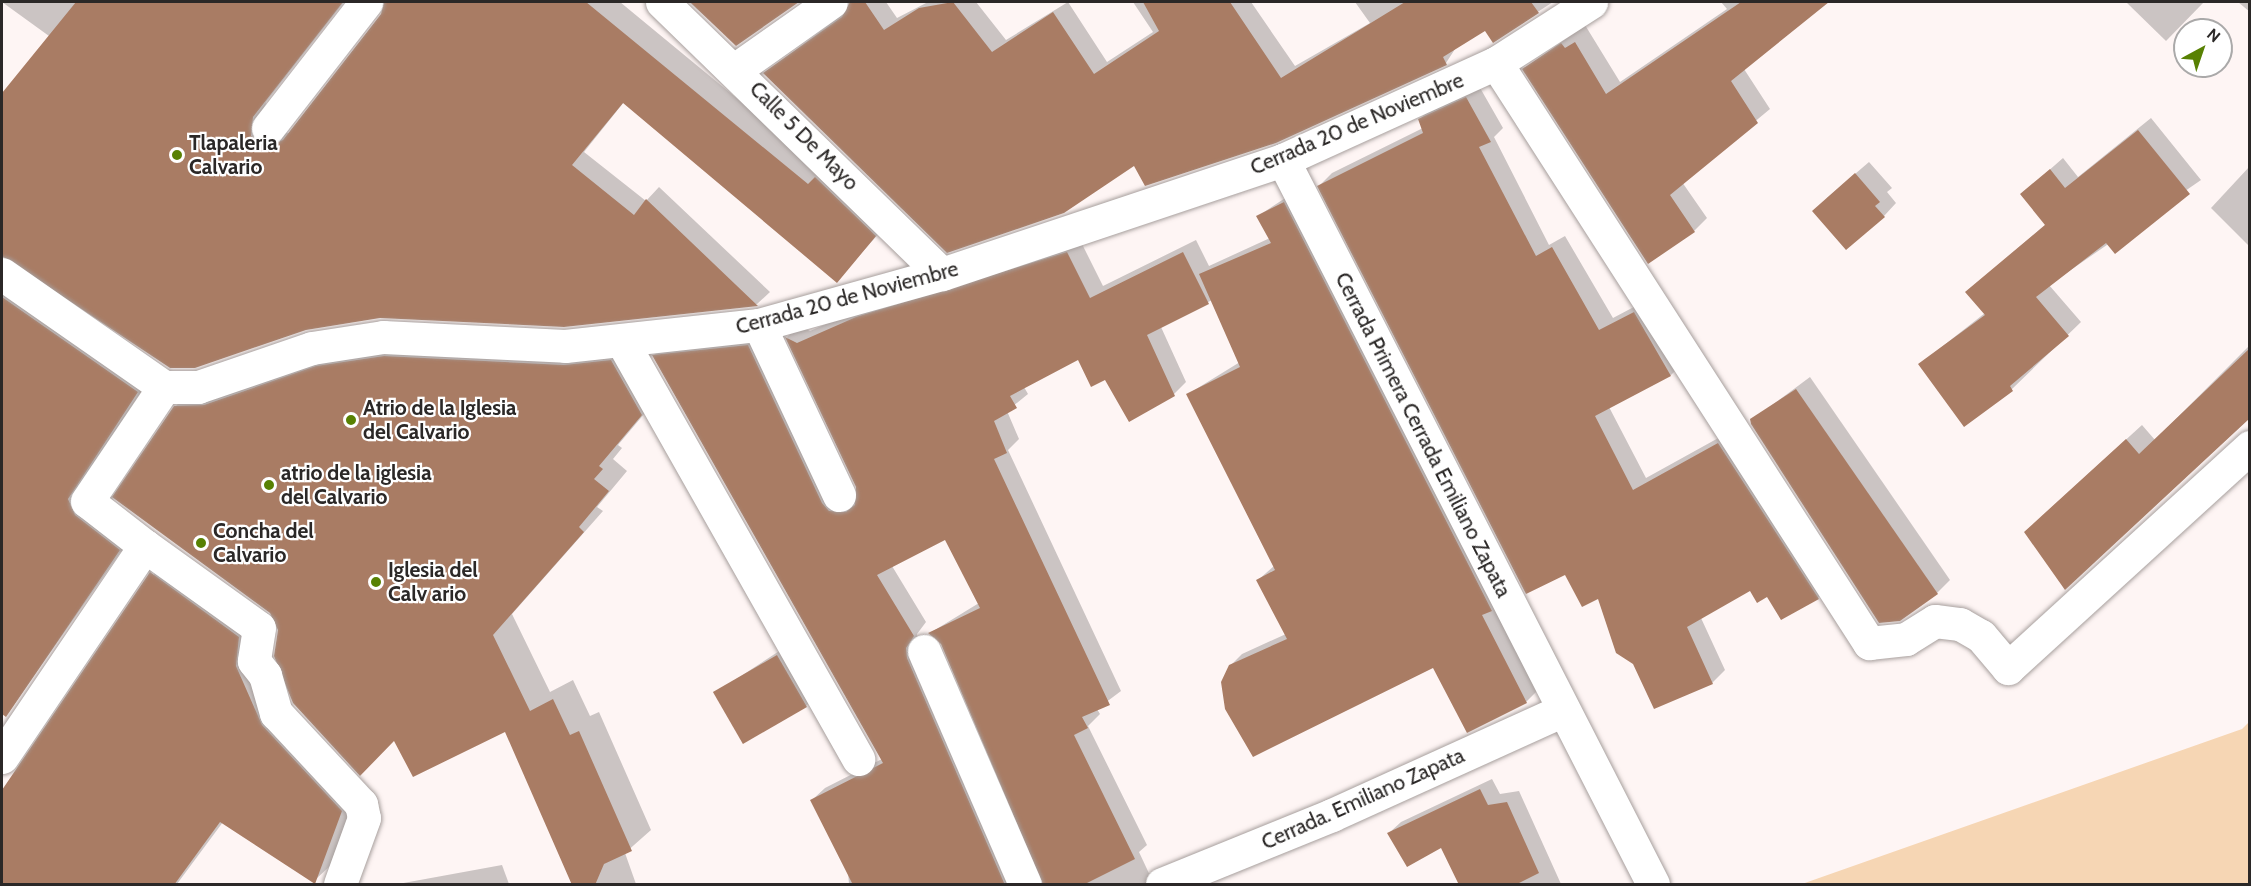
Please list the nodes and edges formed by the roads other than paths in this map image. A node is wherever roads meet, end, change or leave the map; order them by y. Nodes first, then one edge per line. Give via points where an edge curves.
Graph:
1 (366, 2) edge
2 (662, 2) edge
3 (831, 2) edge
4 (1591, 2) edge
5 (1496, 63) junction
6 (736, 69) junction
7 (268, 128) dead end
8 (1283, 160) junction
9 (2, 274) edge
10 (942, 274) junction
11 (759, 325) junction
12 (623, 343) junction
13 (164, 387) junction
14 (2250, 447) edge
15 (839, 495) dead end
16 (145, 546) junction
17 (924, 651) dead end
18 (1563, 710) junction
19 (2, 757) edge
20 (858, 759) dead end
21 (340, 885) edge
22 (1025, 885) edge
23 (1162, 885) edge
24 (1653, 885) edge

1 - 7 street
2 - 6 street, Calle 5 De Mayo
3 - 6 street
4 - 5 street, Cerrada 20 de Noviembre
5 - 8 street, Cerrada 20 de Noviembre
5 - 14 street via 1869,643 1906,639 1935,621 1960,624 1981,636 2008,668
6 - 10 street, Calle 5 De Mayo
8 - 10 street, Cerrada 20 de Noviembre
8 - 18 street, Cerrada Primera Cerrada Emiliano Zapata
9 - 13 street
10 - 11 street, Cerrada 20 de Noviembre
11 - 12 street, Cerrada 20 de Noviembre
11 - 15 street
12 - 13 street, Cerrada 20 de Noviembre via 383,337 312,348 198,387
12 - 20 street
13 - 16 street via 87,501
16 - 19 street
16 - 21 street via 259,628 254,661 265,675 276,713 361,804 364,818
17 - 22 street
18 - 23 street, Cerrada. Emiliano Zapata via 1332,815
18 - 24 street, Cerrada Primera Cerrada Emiliano Zapata

